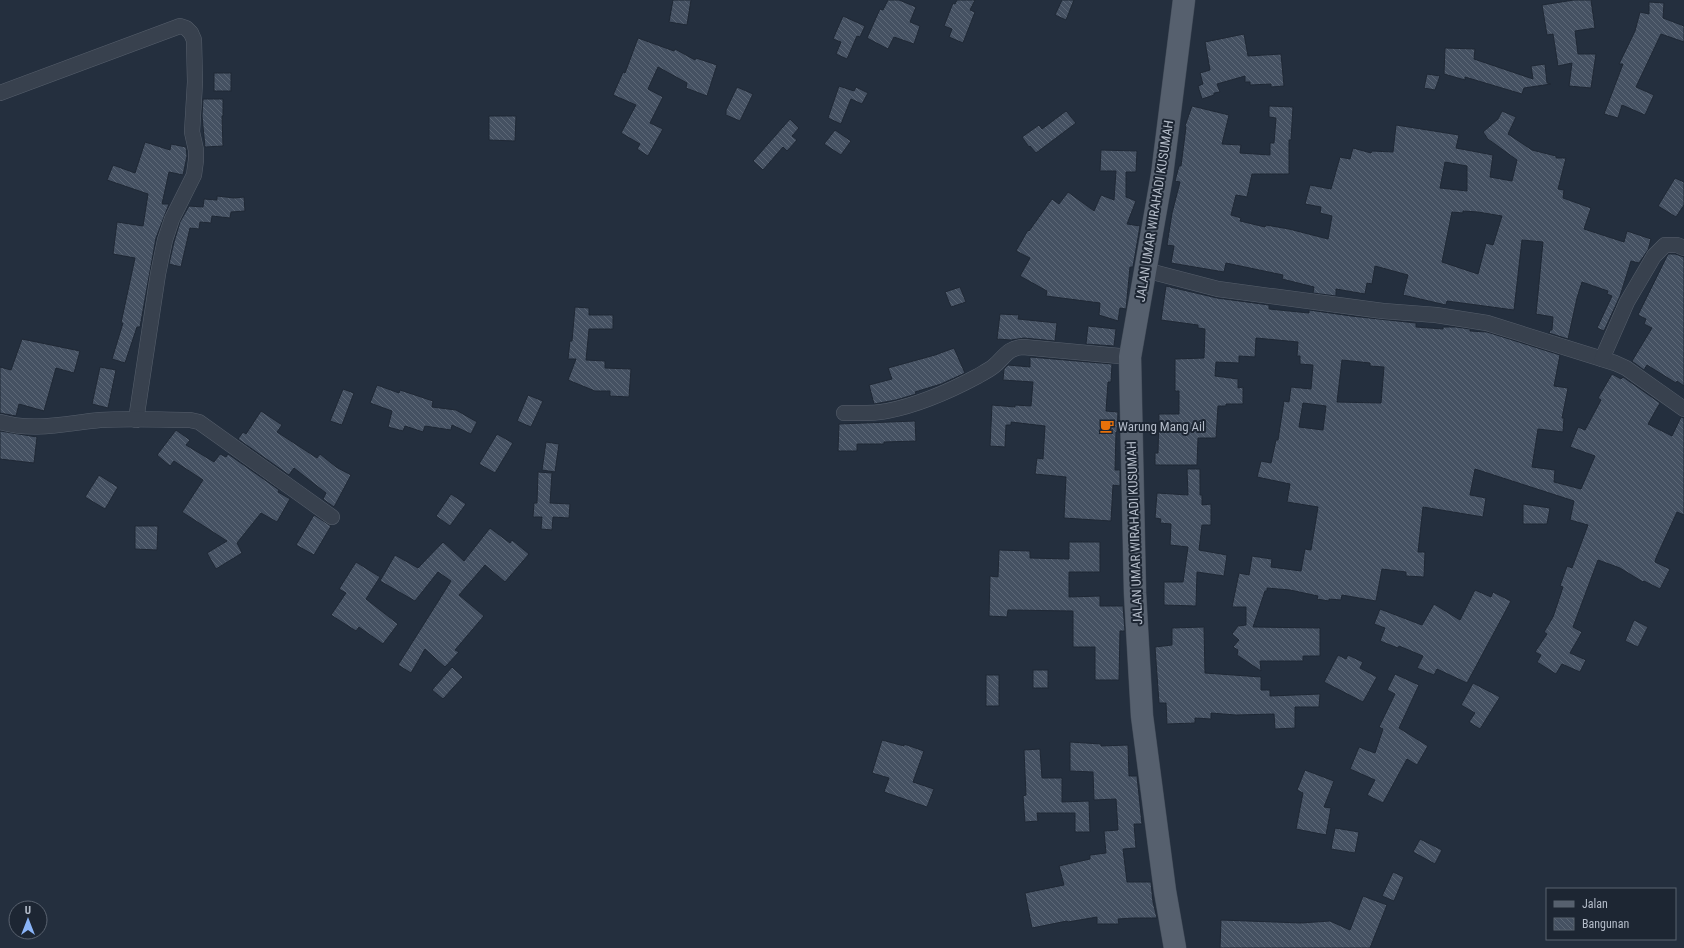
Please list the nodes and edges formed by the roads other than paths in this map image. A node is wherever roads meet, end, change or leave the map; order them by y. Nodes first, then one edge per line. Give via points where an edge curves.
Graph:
1 (1184, 0) edge
2 (0, 93) edge
3 (1684, 248) edge
4 (1144, 270) junction
5 (1130, 357) junction
6 (1602, 359) junction
7 (1684, 410) edge
8 (844, 414) dead end
9 (136, 420) junction
10 (0, 422) edge
11 (332, 516) dead end
12 (1175, 948) edge

1 - 4 main road, JALAN UMAR WIRAHADI KUSUMAH via 1162,175
2 - 9 street via 180,26 186,28 194,40 194,175 172,219 165,240
3 - 6 street via 1665,245 1654,256 1627,302
4 - 5 main road, JALAN UMAR WIRAHADI KUSUMAH
4 - 6 street via 1218,289 1487,323
5 - 8 street via 1015,347 980,375 926,400 885,412
5 - 12 main road, JALAN UMAR WIRAHADI KUSUMAH via 1135,593 1142,716
6 - 7 street via 1626,368
9 - 10 street via 102,420 31,427
9 - 11 street via 199,422

